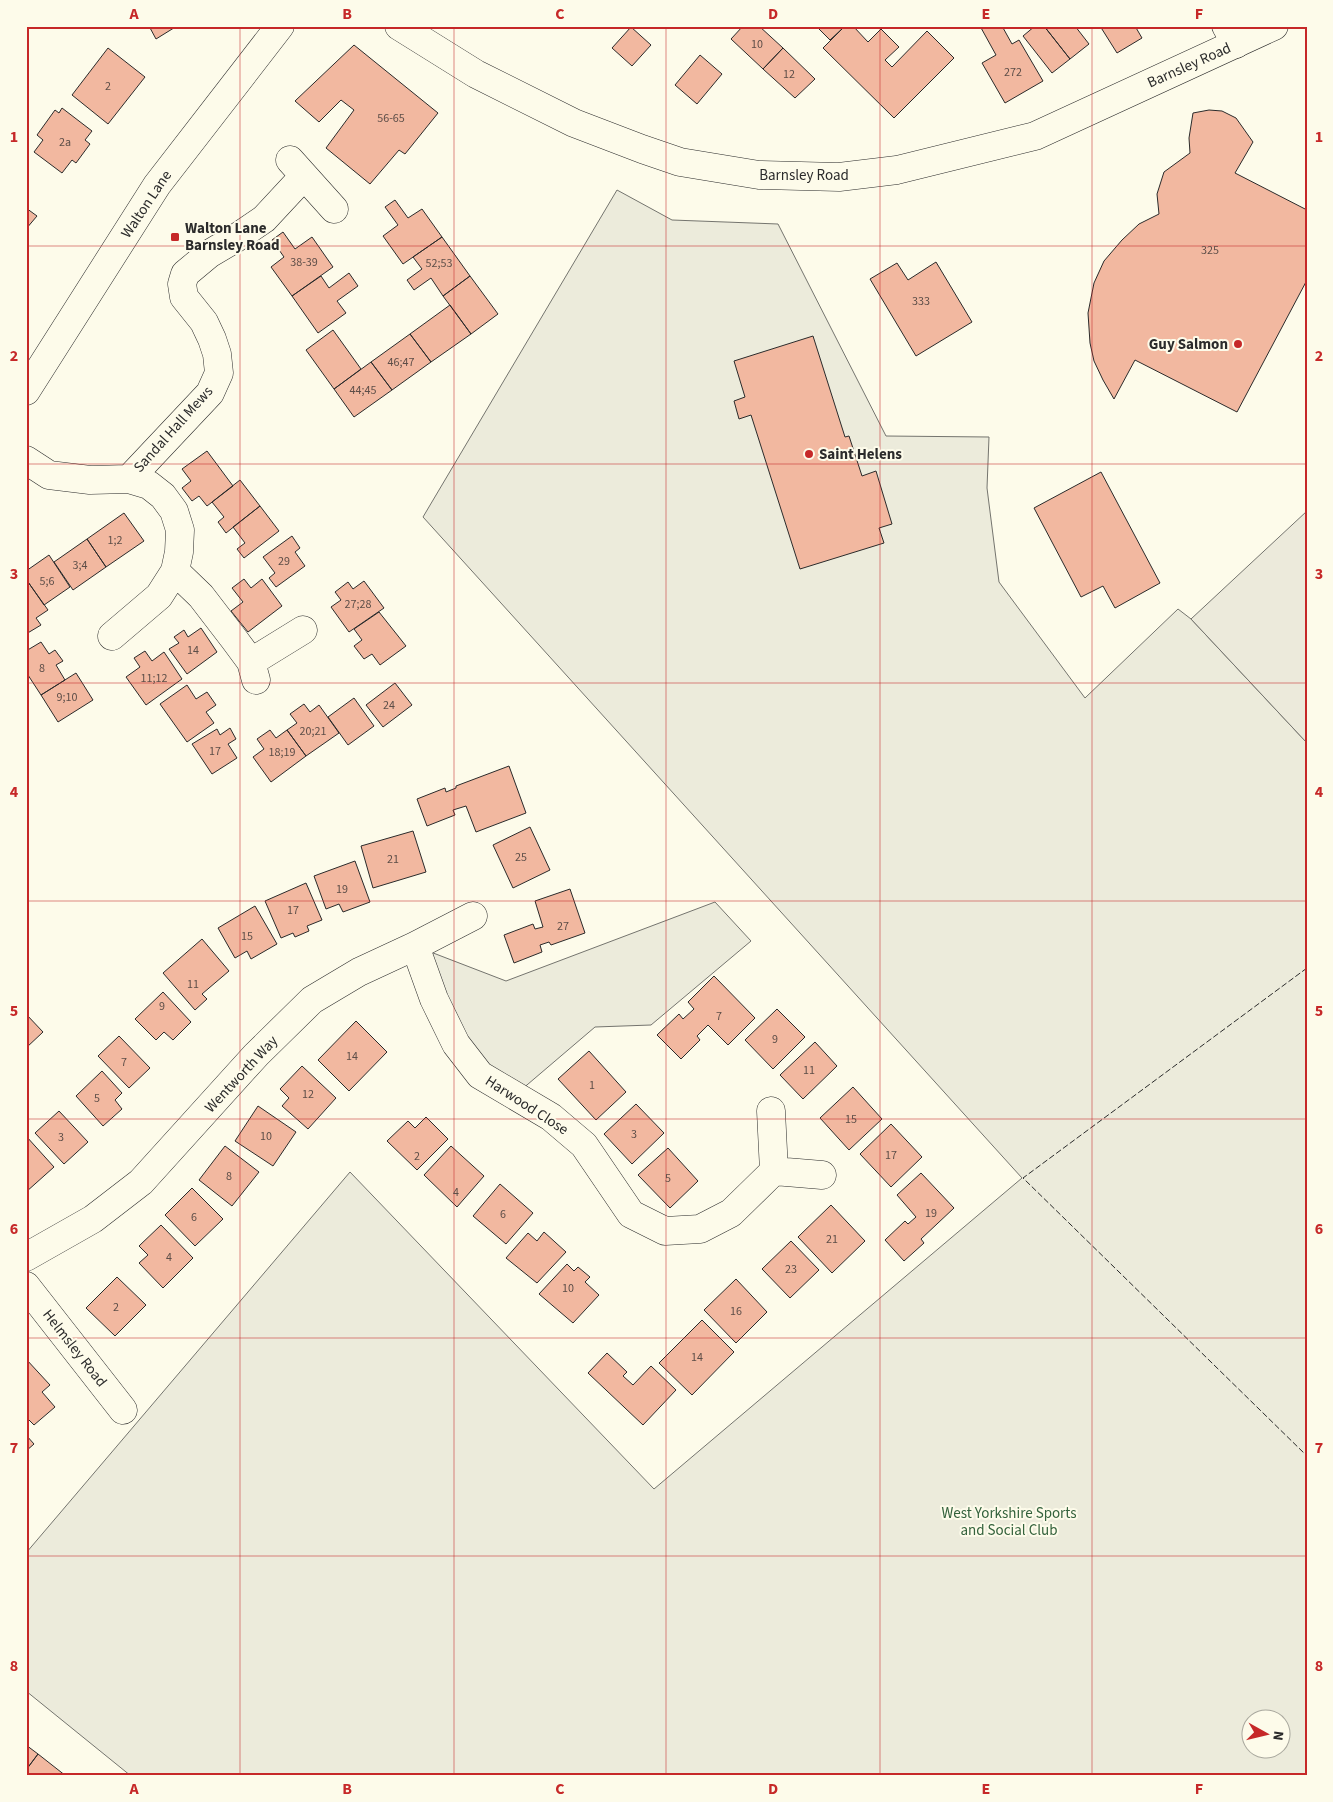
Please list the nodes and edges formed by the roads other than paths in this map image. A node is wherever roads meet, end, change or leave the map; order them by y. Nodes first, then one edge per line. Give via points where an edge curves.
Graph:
1 (280, 26) edge
2 (399, 26) edge
3 (1274, 26) edge
4 (1231, 35) edge
5 (334, 209) dead end
6 (26, 391) edge
7 (26, 460) edge
8 (128, 479) junction
9 (175, 571) junction
10 (303, 630) dead end
11 (112, 636) dead end
12 (473, 916) dead end
13 (415, 946) junction
14 (771, 1111) dead end
15 (774, 1171) junction
16 (822, 1175) dead end
17 (26, 1256) edge
18 (26, 1286) edge
19 (123, 1410) dead end

1 - 6 street, Walton Lane via 157,185
2 - 4 street, Barnsley Road via 476,74 574,122 642,149 680,162 759,176 839,177 897,170 1035,136
3 - 4 street, Barnsley Road
5 - 8 street, Sandal Hall Mews via 297,168 264,219 209,254 185,274 182,284 184,297 204,322 212,339 218,354 219,373 210,392
7 - 8 street, Sandal Hall Mews via 50,474 69,478
8 - 9 street, Sandal Hall Mews via 149,485 174,511 180,530
9 - 10 street via 201,596 253,671
9 - 11 street, Sandal Hall Mews via 159,596
12 - 13 street, Wentworth Way
13 - 15 street, Harwood Close via 434,999 456,1044 480,1074 551,1117 584,1145 631,1214 665,1231 700,1229 732,1213
13 - 17 street, Wentworth Way via 359,972 312,1000 256,1054 141,1182 93,1219
14 - 15 street
15 - 16 street
18 - 19 street, Helmsley Road

